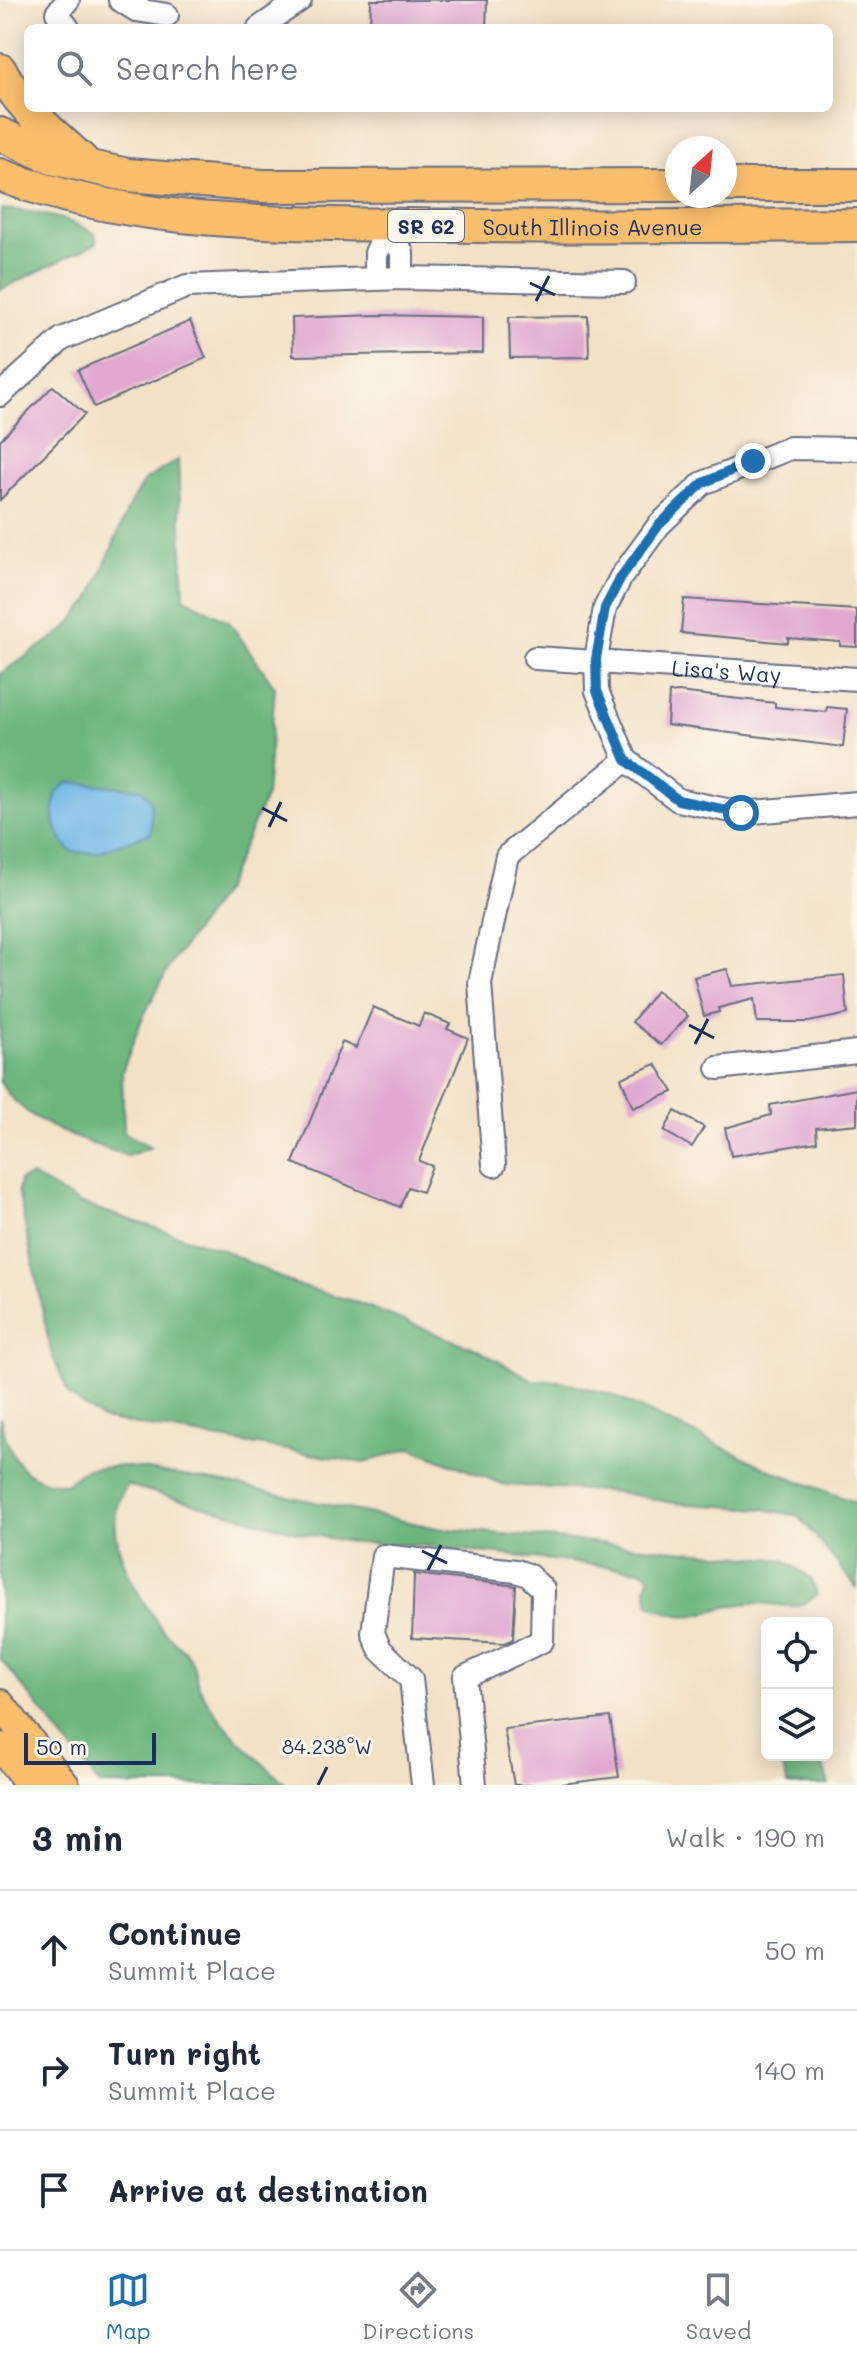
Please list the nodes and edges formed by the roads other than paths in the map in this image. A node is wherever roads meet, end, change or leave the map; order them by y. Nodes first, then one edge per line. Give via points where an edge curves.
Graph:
1 (68, 0) edge
2 (120, 0) edge
3 (300, 0) edge
4 (165, 14) edge
5 (65, 24) edge
6 (265, 24) edge
7 (0, 70) edge
8 (24, 104) edge
9 (31, 112) edge
10 (0, 134) edge
11 (90, 167) junction
12 (0, 175) edge
13 (665, 185) edge
14 (737, 185) edge
15 (857, 185) edge
16 (388, 187) junction
17 (389, 225) junction
18 (857, 225) edge
19 (376, 278) junction
20 (402, 278) junction
21 (624, 282) dead end
22 (0, 395) edge
23 (857, 449) edge
24 (535, 658) dead end
25 (596, 659) junction
26 (857, 679) edge
27 (626, 760) junction
28 (857, 803) edge
29 (857, 1052) edge
30 (718, 1068) dead end
31 (494, 1165) dead end
32 (0, 1704) edge
33 (0, 1726) edge
34 (0, 1747) edge
35 (31, 1785) edge
36 (48, 1785) edge
37 (65, 1785) edge
38 (423, 1785) edge
39 (475, 1785) edge

1 - 5 street via 57,13
2 - 4 street via 136,10
3 - 6 street
7 - 8 highway
9 - 11 highway
10 - 11 highway, South Illinois Avenue / SR 62 via 52,158
11 - 16 highway, South Illinois Avenue / SR 62 via 263,186
12 - 17 highway, South Illinois Avenue / SR 62 via 92,203 204,221
13 - 16 highway, South Illinois Avenue / SR 62
14 - 15 highway
16 - 17 highway
17 - 18 highway, South Illinois Avenue / SR 62
17 - 19 street via 376,253
17 - 20 street via 402,253
19 - 20 street
19 - 22 street via 187,286 62,339
20 - 21 street
23 - 25 street via 790,448 703,483 659,525 621,577 605,608
24 - 25 street, Lisa's Way
25 - 26 street, Lisa's Way
25 - 27 street via 597,691
27 - 28 street via 678,800 741,813
27 - 31 street via 507,856 480,983
29 - 30 street
32 - 37 main road
33 - 36 street
34 - 35 main road
38 - 39 street via 411,1679 380,1649 373,1633 383,1556 516,1571 543,1589 542,1641 465,1677

